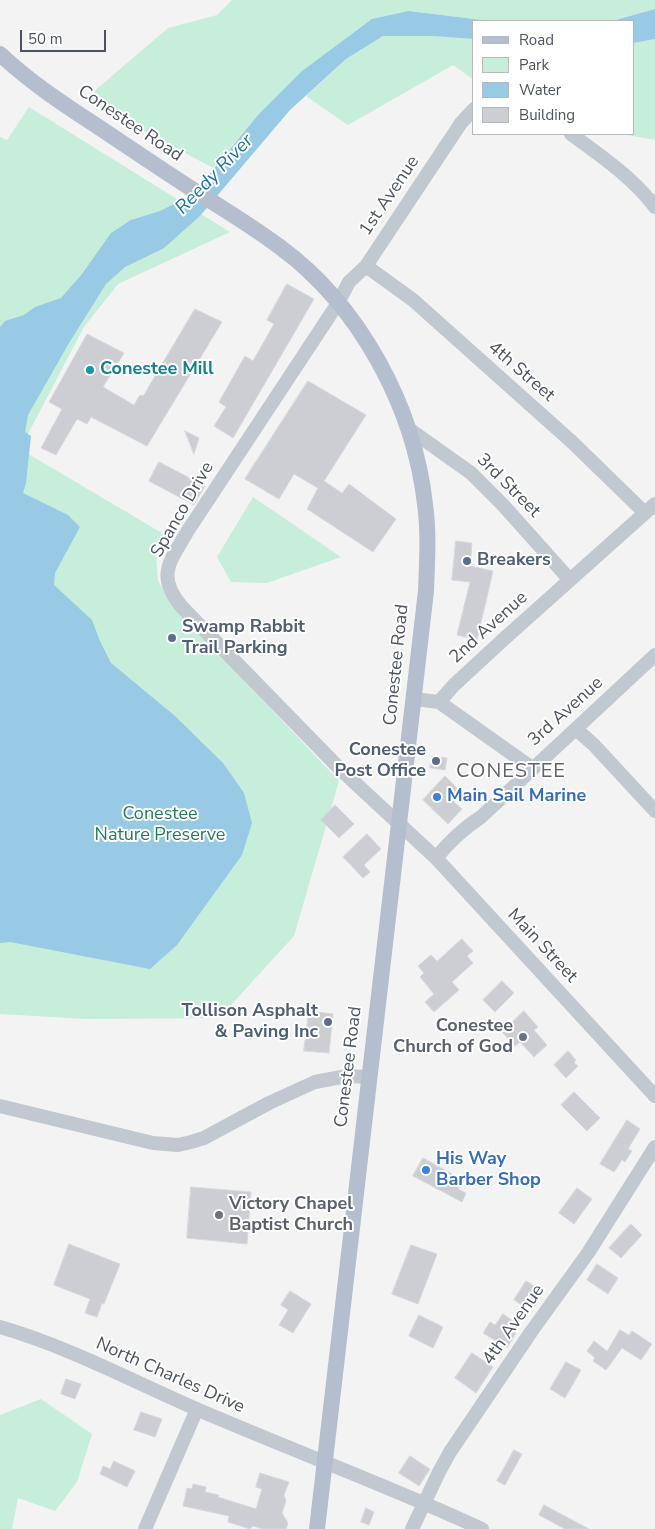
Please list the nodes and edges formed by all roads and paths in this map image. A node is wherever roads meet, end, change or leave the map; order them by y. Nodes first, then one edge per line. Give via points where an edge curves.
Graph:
1 (0, 54) edge
2 (472, 111) edge
3 (572, 135) edge
4 (655, 207) edge
5 (366, 266) junction
6 (338, 303) junction
7 (409, 429) junction
8 (650, 508) edge
9 (570, 580) junction
10 (655, 655) edge
11 (414, 699) junction
12 (439, 702) junction
13 (576, 729) junction
14 (532, 768) junction
15 (655, 811) edge
16 (398, 824) junction
17 (436, 858) junction
18 (368, 1077) junction
19 (655, 1096) edge
20 (0, 1106) edge
21 (655, 1147) edge
22 (0, 1327) edge
23 (197, 1409) junction
24 (325, 1462) junction
25 (424, 1504) junction
26 (145, 1529) edge
27 (317, 1529) edge
28 (412, 1529) edge
29 (482, 1529) edge

1 - 6 main road, Conestee Road via 49,94 288,254
2 - 5 street, 1st Avenue
3 - 4 street via 629,178
5 - 6 street, 1st Avenue via 349,282
5 - 8 street, 4th Street via 413,300
6 - 7 main road, Conestee Road via 383,369
6 - 16 street, Spanco Drive via 187,532 168,566 167,582 171,594 181,606
7 - 9 street, 3rd Street via 471,473
7 - 11 main road, Conestee Road via 419,468 428,536 426,591
8 - 9 street, 2nd Avenue
9 - 12 street, 2nd Avenue
10 - 13 street, 3rd Avenue
11 - 12 street
11 - 16 main road, Conestee Road
12 - 14 street
13 - 14 street, 3rd Avenue
13 - 15 street
14 - 17 street, 3rd Avenue
16 - 17 street, Main Street
16 - 18 main road, Conestee Road
17 - 19 street, Main Street
18 - 20 street via 347,1076 315,1082 204,1138 178,1144 153,1143
18 - 24 main road, Conestee Road
21 - 25 street, 4th Avenue via 588,1252 466,1428
22 - 23 street, North Charles Drive via 70,1352
23 - 24 street, North Charles Drive
23 - 26 street
24 - 25 street, North Charles Drive
24 - 27 main road, Conestee Road
25 - 28 street, 4th Avenue
25 - 29 street, North Charles Drive

